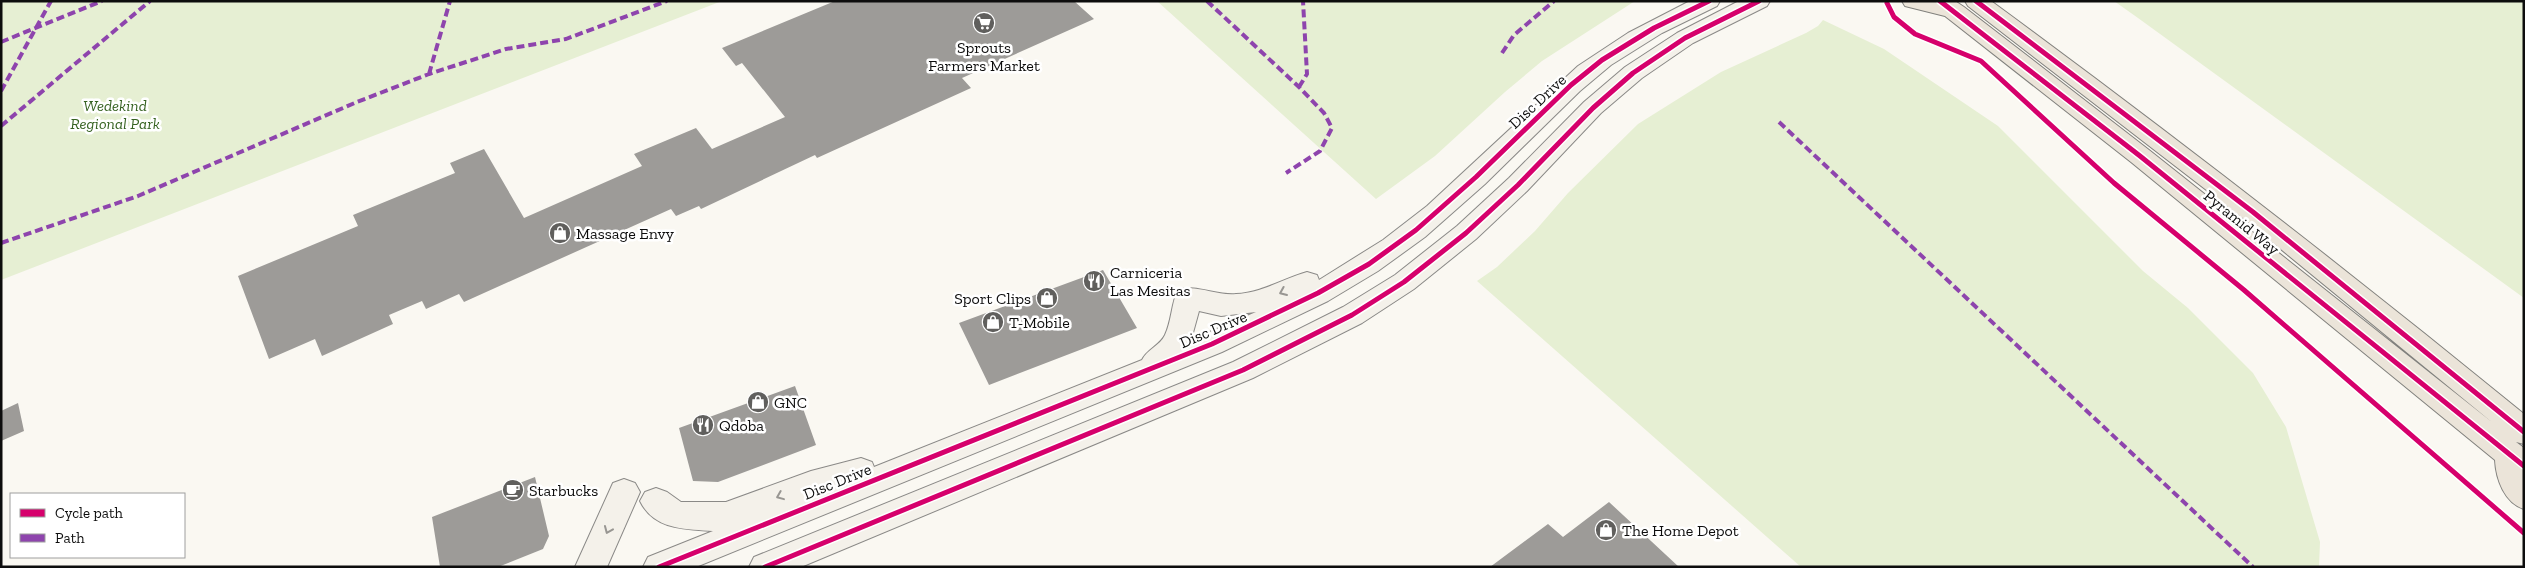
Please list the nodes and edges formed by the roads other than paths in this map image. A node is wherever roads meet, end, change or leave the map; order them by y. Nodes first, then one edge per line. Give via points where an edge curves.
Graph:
1 (1709, 1) edge
2 (1759, 1) edge
3 (1913, 1) edge
4 (1957, 5) edge
5 (1569, 88) junction
6 (1448, 202) junction
7 (1454, 244) junction
8 (1212, 344) junction
9 (1127, 378) junction
10 (945, 451) junction
11 (2519, 451) edge
12 (993, 473) junction
13 (624, 492) dead end
14 (2524, 496) edge
15 (656, 501) dead end
16 (791, 559) edge
17 (591, 567) edge
18 (659, 567) edge
19 (765, 567) edge

1 - 5 main road, Disc Drive via 1632,40
2 - 7 main road via 1672,45 1615,87
3 - 4 main road
4 - 11 main road, Pyramid Way via 2140,156
5 - 6 main road, Disc Drive
5 - 7 main road via 1566,115 1486,195
6 - 8 main road, Disc Drive via 1416,230 1335,284
6 -> 9 main road via 1310,280 1255,303 1217,305 1188,297 1179,340 1172,350
7 - 12 main road via 1366,306 1285,351
8 - 9 main road, Disc Drive
8 - 12 main road via 1210,354 1194,369 1077,419
9 - 10 main road, Disc Drive
10 -> 15 main road via 826,479 726,516 675,515
10 - 18 main road, Disc Drive
11 - 14 main road via 2509,466
12 - 16 main road
13 -> 17 main road
16 - 19 main road

